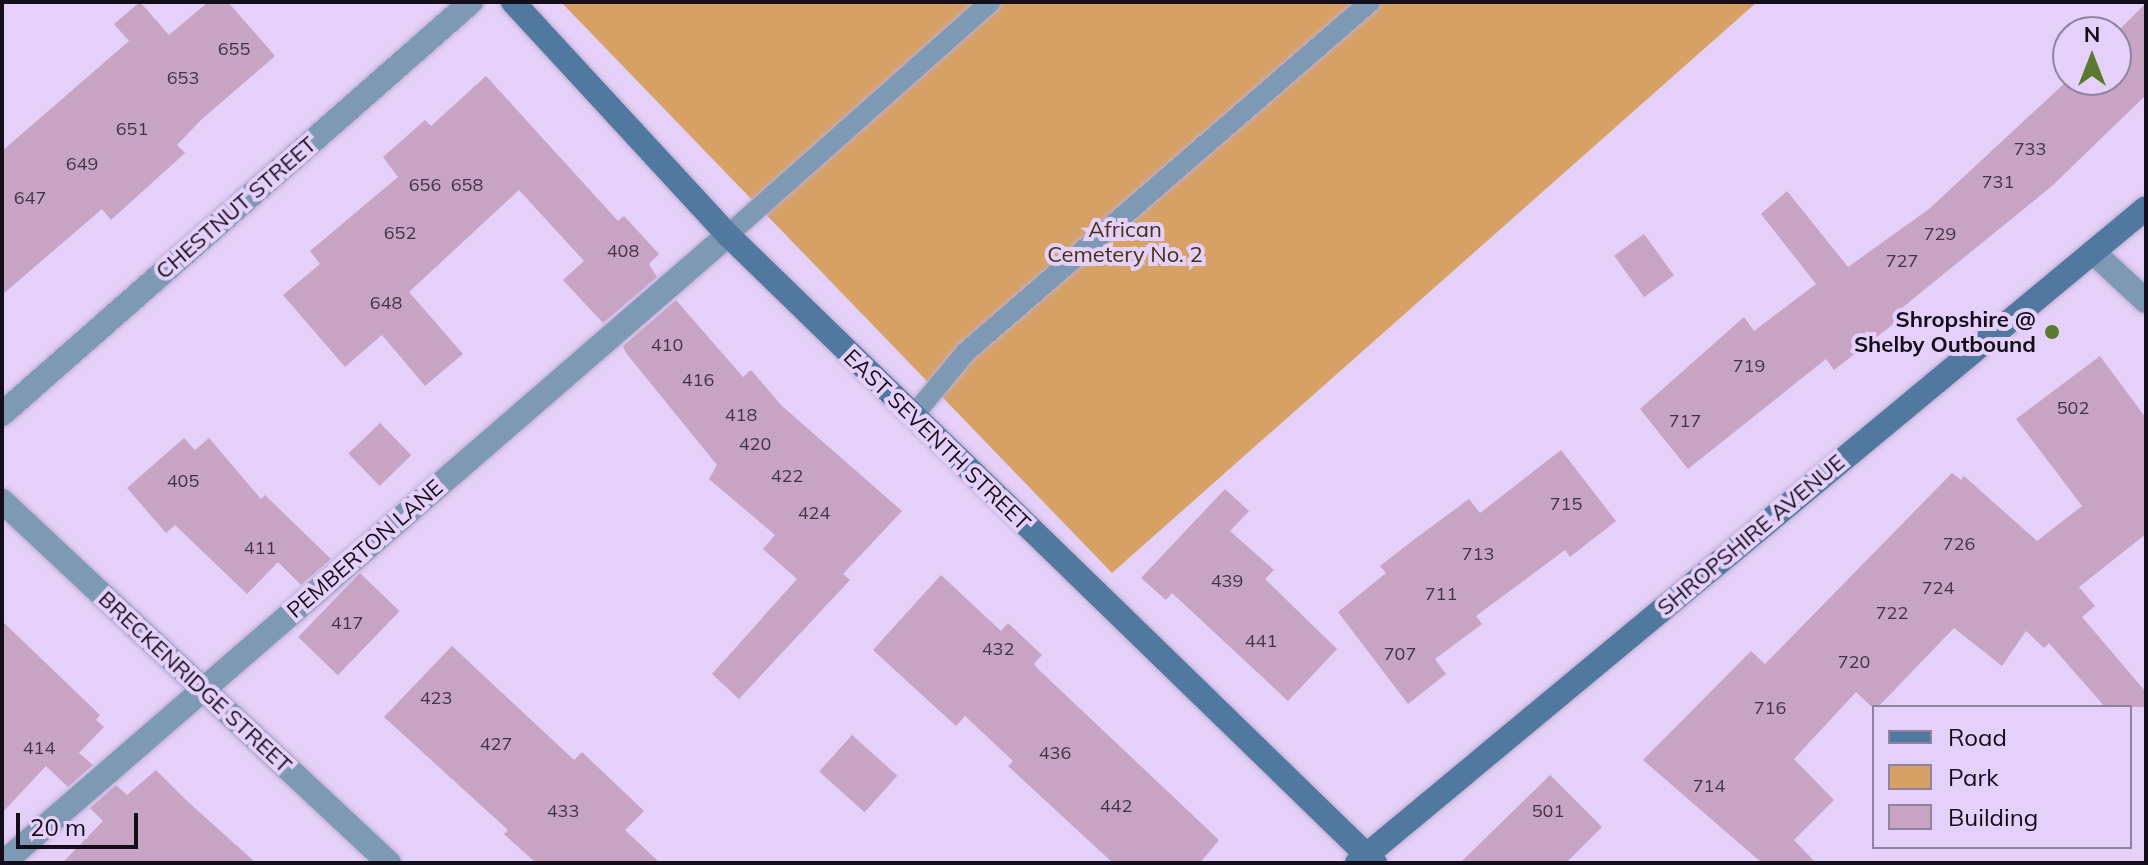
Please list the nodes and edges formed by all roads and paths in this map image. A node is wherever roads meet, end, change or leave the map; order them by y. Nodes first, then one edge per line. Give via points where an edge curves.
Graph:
1 (471, 2) edge
2 (513, 2) edge
3 (990, 2) edge
4 (1370, 2) edge
5 (2146, 208) edge
6 (728, 235) junction
7 (2093, 252) junction
8 (2146, 301) edge
9 (2, 414) edge
10 (913, 416) junction
11 (2, 501) edge
12 (203, 689) junction
13 (1365, 860) edge
14 (3, 863) edge
15 (389, 863) edge

1 - 9 street, CHESTNUT STREET
2 - 6 street, EAST SEVENTH STREET
3 - 6 lane
4 - 10 lane via 966,352
5 - 7 street, SHROPSHIRE AVENUE
6 - 10 street, EAST SEVENTH STREET
6 - 12 street, PEMBERTON LANE
7 - 8 street
7 - 13 street, SHROPSHIRE AVENUE
10 - 13 street, EAST SEVENTH STREET
11 - 12 street, BRECKENRIDGE STREET
12 - 14 street, PEMBERTON LANE
12 - 15 street, BRECKENRIDGE STREET

